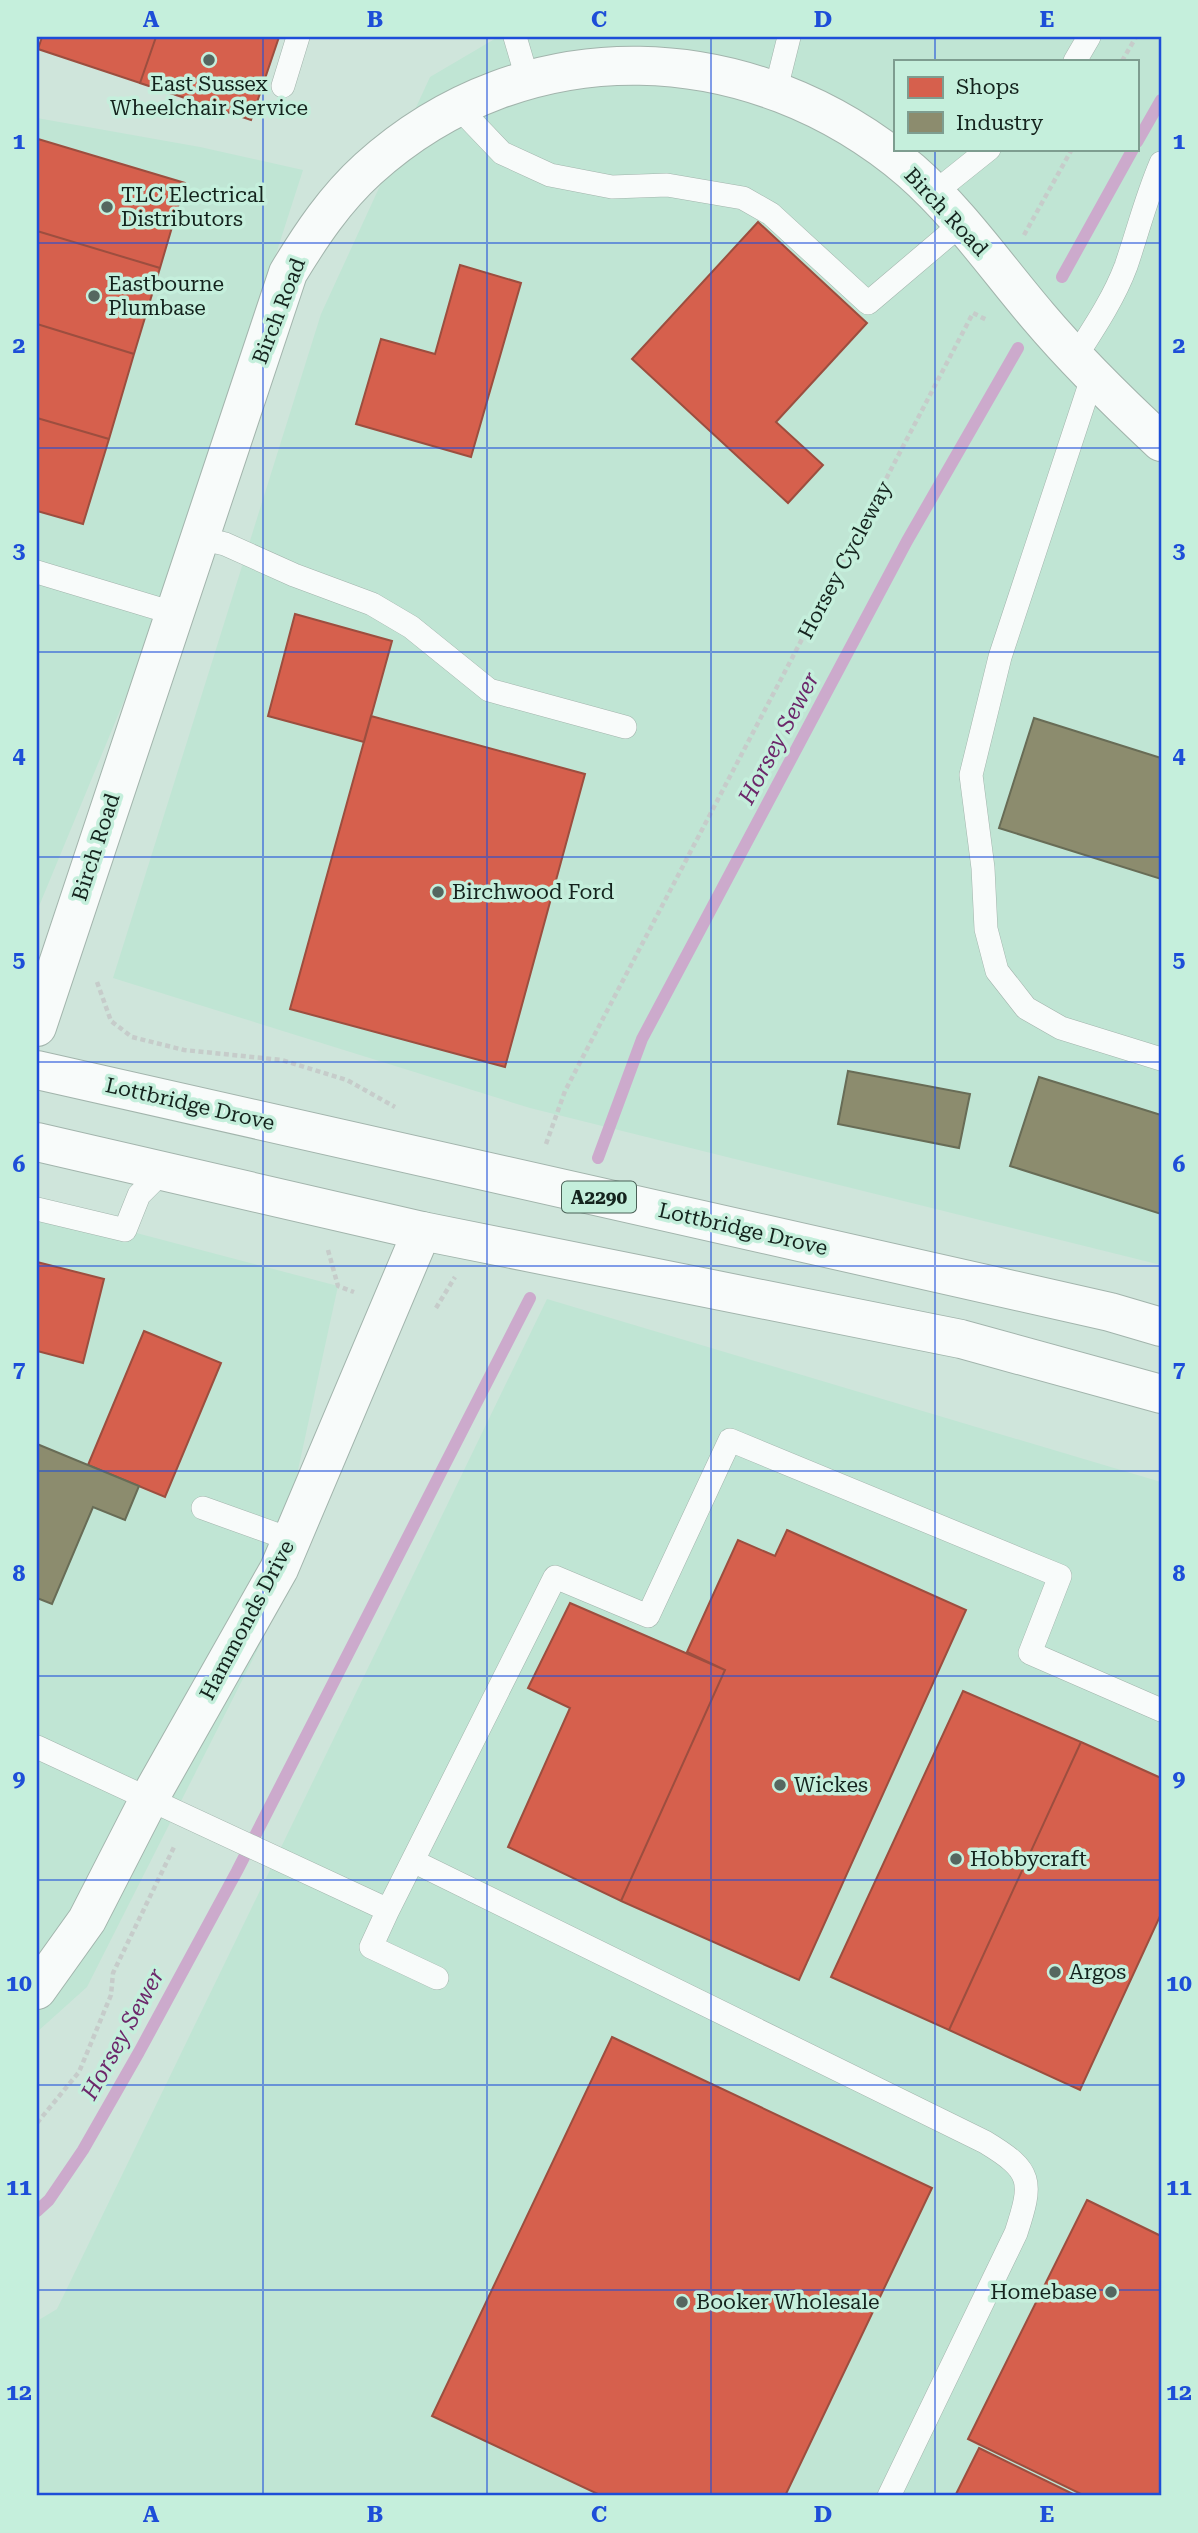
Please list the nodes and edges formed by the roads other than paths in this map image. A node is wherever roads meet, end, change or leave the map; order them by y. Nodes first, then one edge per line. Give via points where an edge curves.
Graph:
1 (298, 37) edge
2 (515, 37) edge
3 (789, 37) edge
4 (1089, 37) edge
5 (1076, 60) edge
6 (528, 81) junction
7 (283, 86) dead end
8 (776, 89) junction
9 (458, 108) junction
10 (988, 150) edge
11 (1161, 163) edge
12 (934, 193) junction
13 (960, 225) junction
14 (1084, 366) junction
15 (1161, 442) edge
16 (200, 538) junction
17 (37, 572) edge
18 (173, 613) junction
19 (625, 727) dead end
20 (37, 1027) edge
21 (1161, 1059) edge
22 (37, 1070) edge
23 (41, 1137) edge
24 (162, 1172) junction
25 (37, 1209) edge
26 (422, 1231) junction
27 (1161, 1327) edge
28 (1161, 1394) edge
29 (203, 1508) dead end
30 (292, 1540) junction
31 (1161, 1710) edge
32 (37, 1747) edge
33 (149, 1799) junction
34 (413, 1861) junction
35 (388, 1910) junction
36 (437, 1978) dead end
37 (37, 1990) edge
38 (889, 2496) edge

1 - 7 lane
2 - 6 lane
3 - 8 lane
4 - 5 lane
6 - 8 street, Birch Road via 593,68 656,65 718,73
6 - 9 street, Birch Road
8 - 12 street, Birch Road via 855,128
9 - 13 lane via 502,153 550,175 612,187 667,185 744,198 771,214 868,303
9 - 16 street, Birch Road via 400,143 368,169 313,230 288,273
10 - 12 lane
11 - 14 lane
12 - 13 street, Birch Road
13 - 14 street, Birch Road
14 - 15 street, Birch Road
14 - 21 lane via 971,775 986,929 998,971 1026,1008 1061,1028
16 - 18 street, Birch Road
16 - 19 lane via 372,604 411,627 489,690
17 - 18 lane
18 - 20 street, Birch Road
22 - 27 street, Lottbridge Drove / A2290
23 - 24 street
24 - 25 lane via 139,1195 125,1230
24 - 26 street
26 - 28 street via 961,1339
26 - 30 street, Hammonds Drive
29 - 30 lane
30 - 33 street, Hammonds Drive
31 - 34 lane via 1030,1653 1060,1576 730,1440 649,1616 555,1577
32 - 33 lane
33 - 35 lane
33 - 37 street, Hammonds Drive via 87,1920
34 - 35 lane
34 - 38 lane via 1014,2160 1024,2177 1027,2197 1016,2233
35 - 36 lane via 372,1947

